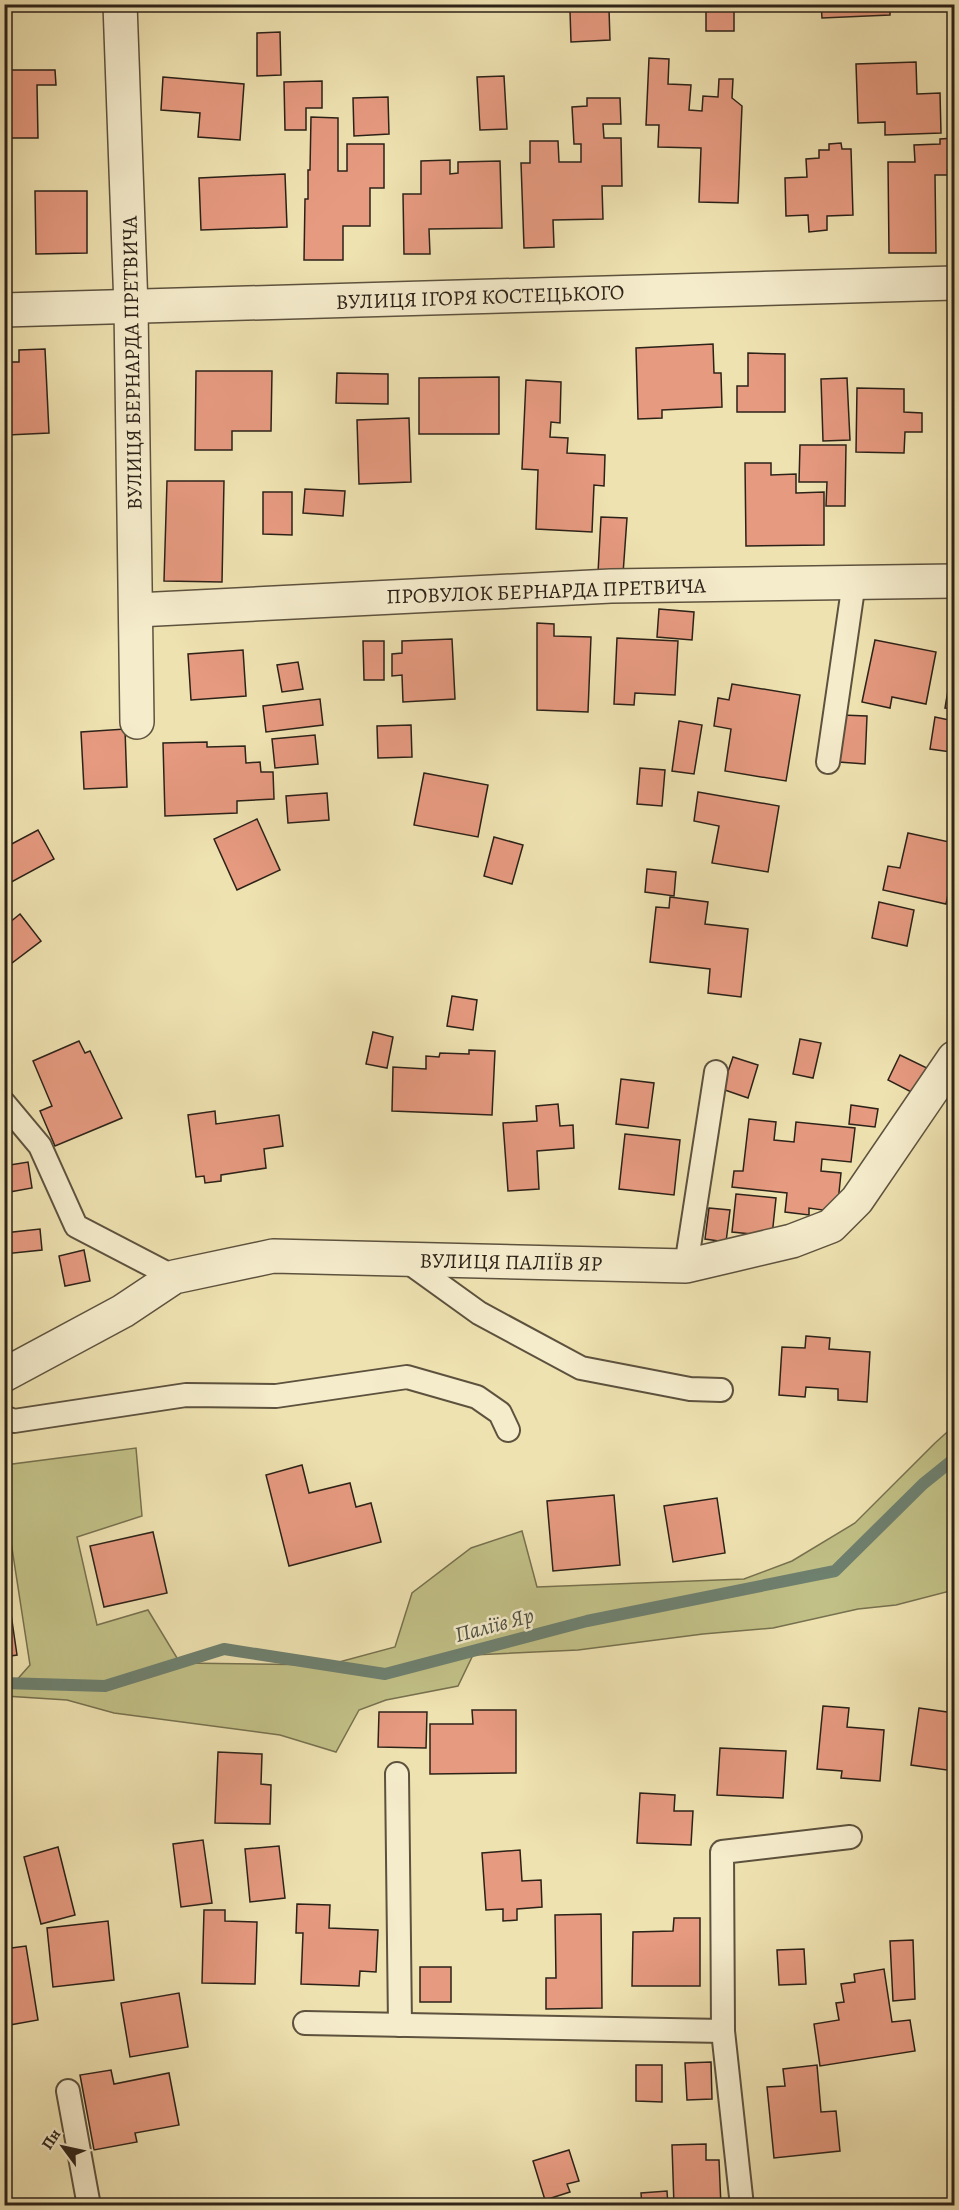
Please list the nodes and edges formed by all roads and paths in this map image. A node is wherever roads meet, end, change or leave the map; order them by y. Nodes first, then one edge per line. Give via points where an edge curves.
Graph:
1 (120, 4) edge
2 (954, 283) edge
3 (131, 307) junction
4 (4, 310) edge
5 (954, 581) edge
6 (854, 582) junction
7 (137, 610) junction
8 (137, 722) dead end
9 (828, 762) dead end
10 (954, 1058) edge
11 (716, 1072) dead end
12 (4, 1103) edge
13 (404, 1259) junction
14 (686, 1266) junction
15 (174, 1277) junction
16 (4, 1375) edge
17 (721, 1390) dead end
18 (4, 1417) edge
19 (508, 1430) dead end
20 (397, 1774) dead end
21 (850, 1838) dead end
22 (305, 2023) dead end
23 (400, 2025) junction
24 (723, 2031) junction
25 (68, 2091) dead end
26 (89, 2205) edge
27 (742, 2205) edge

1 - 3 street, ВУЛИЦЯ БЕРНАРДА ПРЕТВИЧА
2 - 3 street, ВУЛИЦЯ ІГОРЯ КОСТЕЦЬКОГО
3 - 4 street, ВУЛИЦЯ ІГОРЯ КОСТЕЦЬКОГО
3 - 7 street, ВУЛИЦЯ БЕРНАРДА ПРЕТВИЧА
5 - 6 street, ПРОВУЛОК БЕРНАРДА ПРЕТВИЧА
6 - 7 street, ПРОВУЛОК БЕРНАРДА ПРЕТВИЧА via 611,586
6 - 9 lane
7 - 8 street, ВУЛИЦЯ БЕРНАРДА ПРЕТВИЧА
10 - 14 street, ВУЛИЦЯ ПАЛІЇВ ЯР via 857,1200 831,1226 792,1241
11 - 14 lane
12 - 15 lane via 40,1146 76,1226
13 - 14 street, ВУЛИЦЯ ПАЛІЇВ ЯР
13 - 15 street, ВУЛИЦЯ ПАЛІЇВ ЯР via 273,1256
13 - 17 lane via 478,1313 581,1368 690,1389
15 - 16 street, ВУЛИЦЯ ПАЛІЇВ ЯР via 123,1311
18 - 19 lane via 14,1420 186,1395 276,1396 406,1377 477,1397 500,1413
20 - 23 lane
21 - 24 lane via 722,1852
22 - 23 lane
23 - 24 lane
24 - 27 lane
25 - 26 lane

